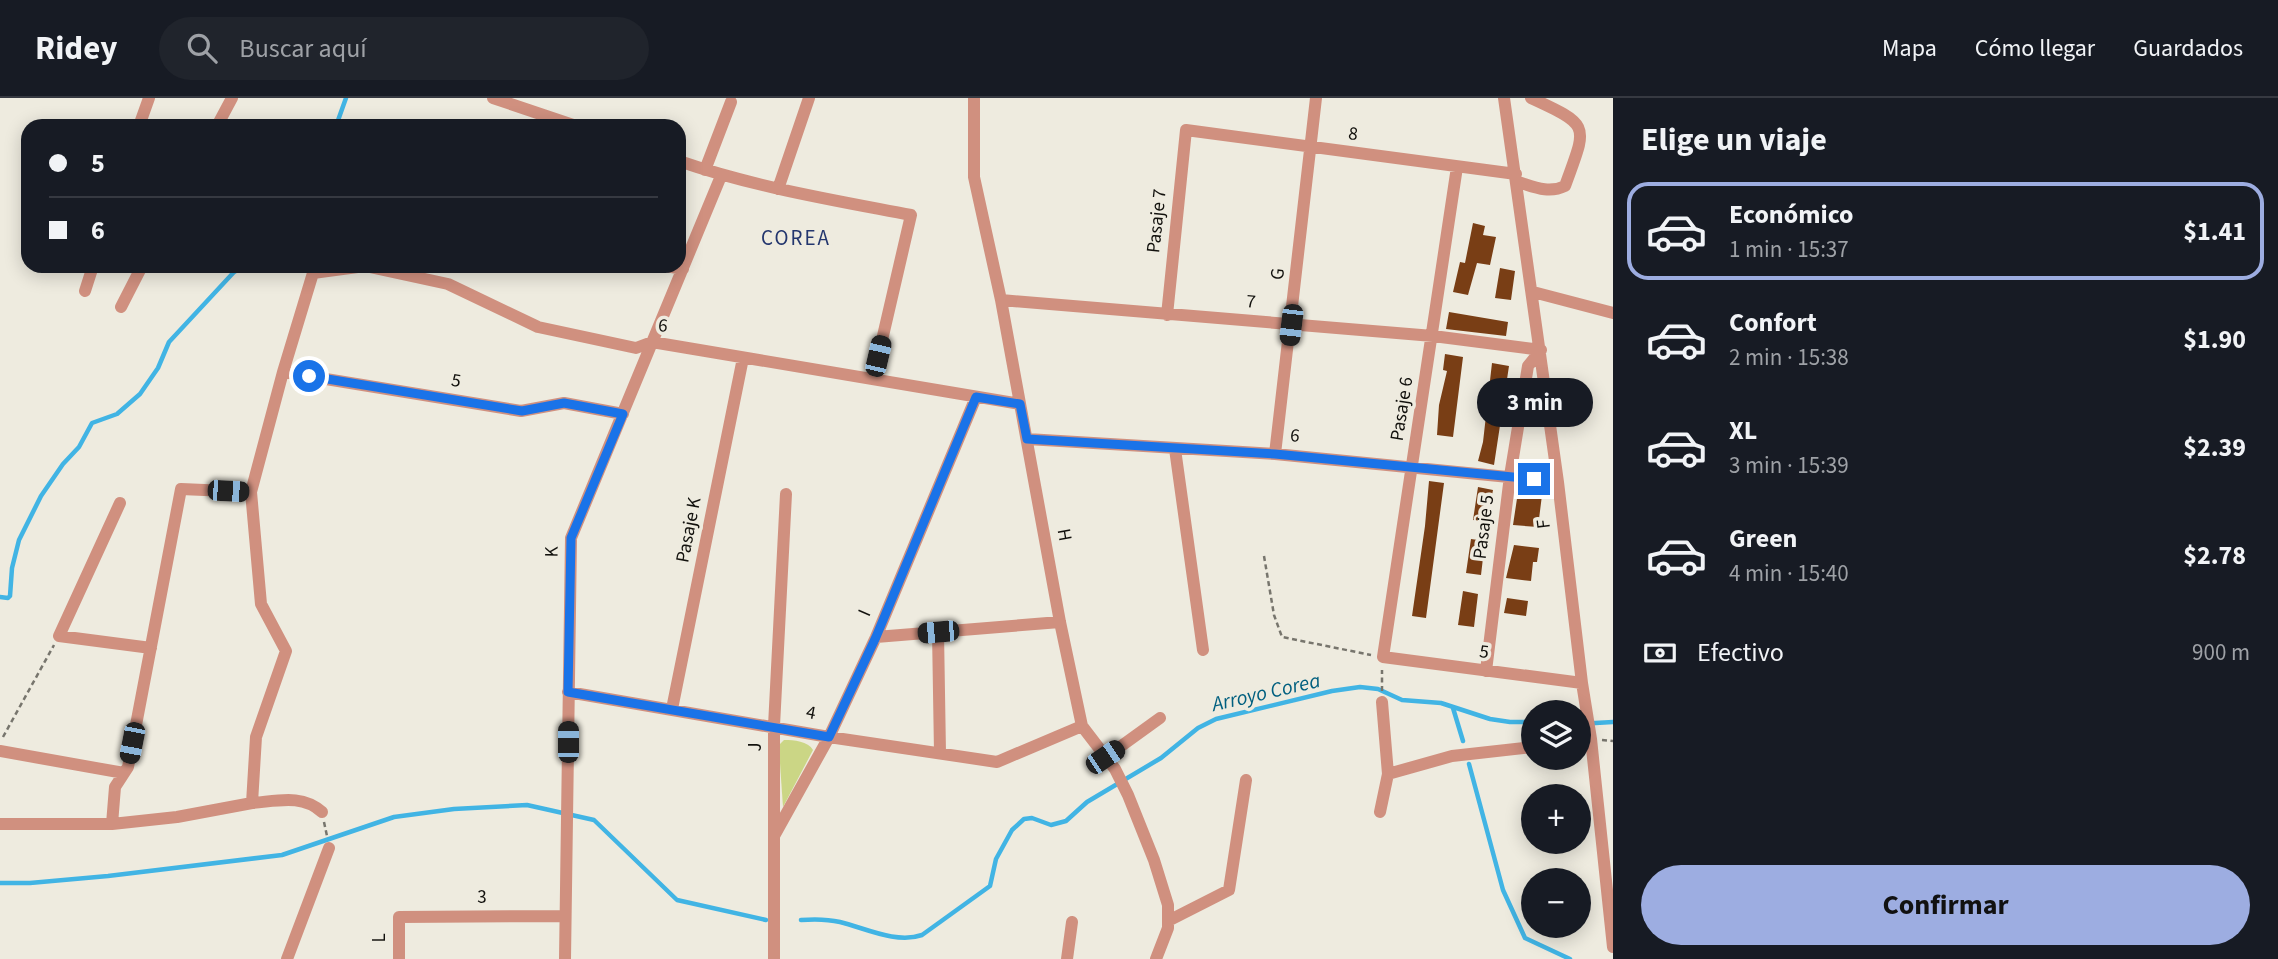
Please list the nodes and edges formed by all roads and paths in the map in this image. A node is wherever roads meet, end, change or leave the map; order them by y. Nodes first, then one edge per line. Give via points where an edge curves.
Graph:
1 (149, 98) edge
2 (232, 98) edge
3 (493, 98) edge
4 (809, 98) edge
5 (974, 98) edge
6 (1317, 98) edge
7 (1504, 98) edge
8 (1531, 98) edge
9 (731, 102) dead end
10 (142, 119) edge
11 (221, 119) edge
12 (551, 119) edge
13 (1185, 130) joint
14 (1311, 148) junction
15 (686, 163) edge
16 (1457, 167) junction
17 (705, 170) junction
18 (721, 176) junction
19 (1517, 178) junction
20 (778, 189) junction
21 (686, 262) edge
22 (91, 273) edge
23 (138, 273) edge
24 (313, 273) edge
25 (398, 273) edge
26 (681, 273) edge
27 (85, 291) dead end
28 (1533, 292) junction
29 (1001, 300) junction
30 (121, 307) dead end
31 (1613, 313) edge
32 (1167, 315) junction
33 (1291, 325) junction
34 (1433, 336) junction
35 (652, 342) junction
36 (1541, 350) junction
37 (743, 358) junction
38 (283, 372) junction
39 (873, 379) junction
40 (976, 397) junction
41 (1020, 404) junction
42 (623, 414) junction
43 (1027, 439) junction
44 (1175, 449) junction
45 (1275, 454) junction
46 (1413, 467) junction
47 (1510, 476) junction
48 (1558, 482) junction
49 (251, 492) junction
50 (786, 494) dead end
51 (121, 503) dead end
52 (1264, 556) dead end
53 (1060, 622) junction
54 (938, 632) junction
55 (59, 636) junction
56 (876, 637) junction
57 (150, 648) junction
58 (1203, 650) dead end
59 (1382, 657) junction
60 (1486, 671) junction
61 (1582, 682) junction
62 (568, 692) junction
63 (1583, 700) edge
64 (1382, 702) joint
65 (672, 709) junction
66 (1160, 718) dead end
67 (774, 726) junction
68 (1082, 726) junction
69 (829, 737) junction
70 (0, 743) edge
71 (1521, 748) edge
72 (0, 751) edge
73 (940, 753) junction
74 (1105, 757) junction
75 (1589, 770) edge
76 (124, 773) junction
77 (1388, 774) junction
78 (1246, 780) dead end
79 (252, 803) junction
80 (322, 812) joint
81 (1380, 812) dead end
82 (0, 824) edge
83 (112, 824) junction
84 (774, 836) junction
85 (329, 848) joint
86 (565, 916) junction
87 (398, 917) joint
88 (1168, 921) junction
89 (1072, 922) dead end
90 (1613, 947) edge
91 (287, 959) edge
92 (399, 959) edge
93 (565, 959) edge
94 (774, 959) edge
95 (1067, 959) edge
96 (1156, 959) edge

1 - 10 street
2 - 11 street
3 - 12 street
4 - 20 street
5 - 29 street, H via 974,177
6 - 14 street, G
7 - 19 street, F
8 - 19 street, 8 via 1576,121 1581,141 1565,186 1546,190
9 - 17 street
13 - 14 street, 8
13 - 32 street, Pasaje 7
14 - 16 street, 8
14 - 33 street, G
15 - 17 street
16 - 19 street, 8
16 - 34 street, Pasaje 6
17 - 18 street
18 - 20 street
18 - 21 street, K
19 - 28 street, F
20 - 39 street via 911,215
22 - 27 street
23 - 30 street
24 - 38 street, 6
25 - 35 street, 6 via 449,284 538,327 636,348
26 - 35 street, K
28 - 31 street
28 - 36 street, F
29 - 32 street, 7
29 - 41 street, H
32 - 33 street, 7
33 - 34 street, 7
33 - 45 street, G
34 - 36 street, 7
34 - 46 street, Pasaje 6
35 - 37 street, 6
35 - 42 street, K
36 - 47 street, Pasaje 5 via 1528,366
36 - 48 street, F
37 - 39 street, 6
37 - 65 street, Pasaje K
38 - 42 street, 5 via 522,411 564,403
38 - 49 street
39 - 40 street, 6
40 - 41 street, 6
40 - 56 street, I
41 - 43 street, H
42 - 62 street, K via 571,538
43 - 44 street, 6
43 - 53 street, H
44 - 45 street, 6
44 - 58 street
45 - 46 street, 6
46 - 47 street, 6
46 - 59 street, Pasaje 6
47 - 48 street, 6
47 - 60 street, Pasaje 5
48 - 61 street, F
49 - 57 street via 181,489
49 - 79 street via 261,604 286,651 256,737
50 - 67 street, J
51 - 55 street
52 - 59 path via 1282,637
53 - 54 street
53 - 68 street, H
54 - 56 street
54 - 73 street
55 - 57 street
55 - 70 path
56 - 69 street, I
57 - 76 street
59 - 60 street, 5
59 - 64 path
60 - 61 street, 5
61 - 63 street, F
62 - 65 street, 4
62 - 86 street, K
64 - 77 street
65 - 67 street, 4
66 - 74 street
67 - 69 street, 4
67 - 84 street, J
68 - 73 street, 4 via 997,762
68 - 74 street, H
69 - 73 street, 4
69 - 84 street, I
71 - 77 street via 1452,756
72 - 76 street
74 - 88 street, H via 1128,795 1154,860 1168,905
75 - 90 street, F
76 - 83 street via 115,787
77 - 81 street
78 - 88 street via 1229,890
79 - 80 street via 298,799
79 - 83 street
80 - 85 path
82 - 83 street
84 - 94 street, J
85 - 91 street
86 - 87 street, 3
86 - 93 street, K
87 - 92 street, L
88 - 96 street, H
89 - 95 street

